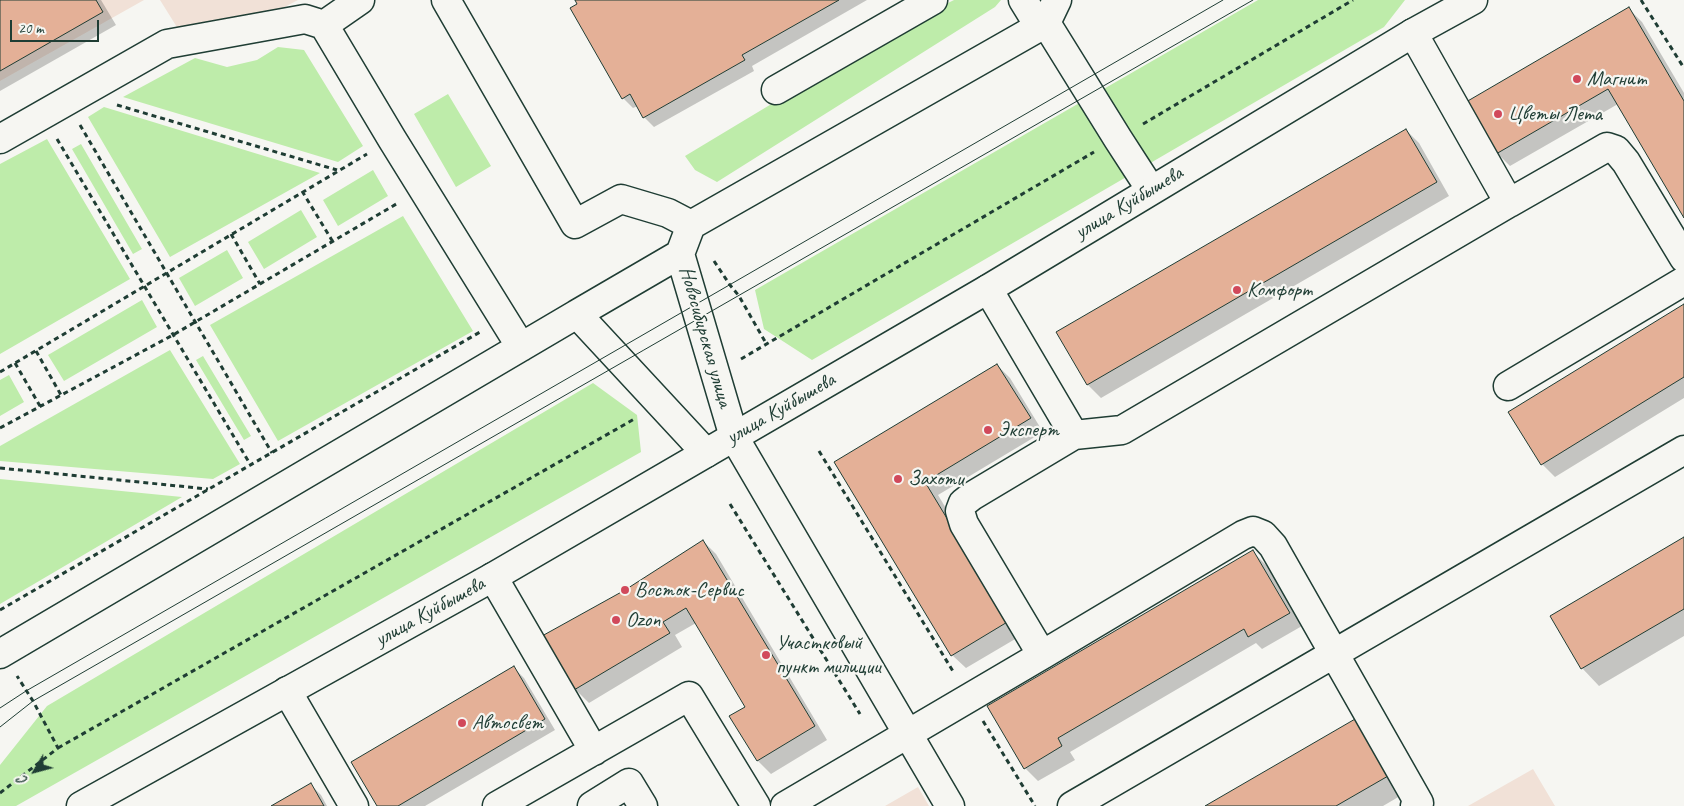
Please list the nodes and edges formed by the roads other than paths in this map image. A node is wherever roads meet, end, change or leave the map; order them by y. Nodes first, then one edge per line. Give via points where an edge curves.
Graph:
1 (360, 0) edge
2 (446, 0) edge
3 (933, 0) edge
4 (1023, 0) edge
5 (1473, 0) edge
6 (1048, 16) edge
7 (324, 25) junction
8 (1413, 33) junction
9 (776, 90) dead end
10 (0, 139) edge
11 (1151, 190) junction
12 (1509, 203) junction
13 (690, 225) junction
14 (680, 254) junction
15 (1684, 258) edge
16 (1684, 281) edge
17 (988, 289) junction
18 (577, 314) junction
19 (521, 347) junction
20 (1508, 386) dead end
21 (1074, 435) junction
22 (734, 437) junction
23 (1684, 450) edge
24 (706, 453) junction
25 (493, 577) junction
26 (2, 653) edge
27 (1334, 654) junction
28 (1042, 655) junction
29 (287, 691) junction
30 (908, 734) junction
31 (594, 750) junction
32 (1418, 805) edge
33 (81, 806) edge
34 (354, 806) edge
35 (497, 806) edge
36 (592, 806) edge
37 (643, 806) edge
38 (756, 806) edge
39 (785, 806) edge
40 (950, 806) edge
41 (1072, 806) edge

1 - 7 main road
2 - 13 main road via 575,224 621,199 668,213
3 - 9 main road
4 - 6 main road
5 - 8 main road, улица Куйбышева
6 - 11 main road
6 - 13 main road
7 - 10 main road via 305,19 167,44
7 - 19 main road
8 - 11 main road, улица Куйбышева
8 - 12 main road
11 - 17 main road, улица Куйбышева
12 - 15 main road via 1607,146 1616,150 1626,162
12 - 21 main road via 1122,430
13 - 14 main road, Новосибирская улица
14 - 18 main road
14 - 22 main road, Новосибирская улица
16 - 20 main road
17 - 21 main road
17 - 22 main road, улица Куйбышева
18 - 19 main road
18 - 24 main road
19 - 26 main road
21 - 28 main road via 972,496 963,503 960,511 964,524
22 - 24 main road, улица Куйбышева
22 - 30 main road, Новосибирская улица
23 - 27 main road via 1456,590
24 - 25 main road, улица Куйбышева
25 - 29 main road, улица Куйбышева
25 - 31 main road
27 - 28 main road via 1272,546 1263,535 1253,531
27 - 32 main road
27 - 41 main road
28 - 30 main road
29 - 33 main road, улица Куйбышева
29 - 34 main road
30 - 39 main road
30 - 40 main road, Новосибирская улица
31 - 35 main road
31 - 38 main road via 690,696
36 - 37 main road via 629,784

